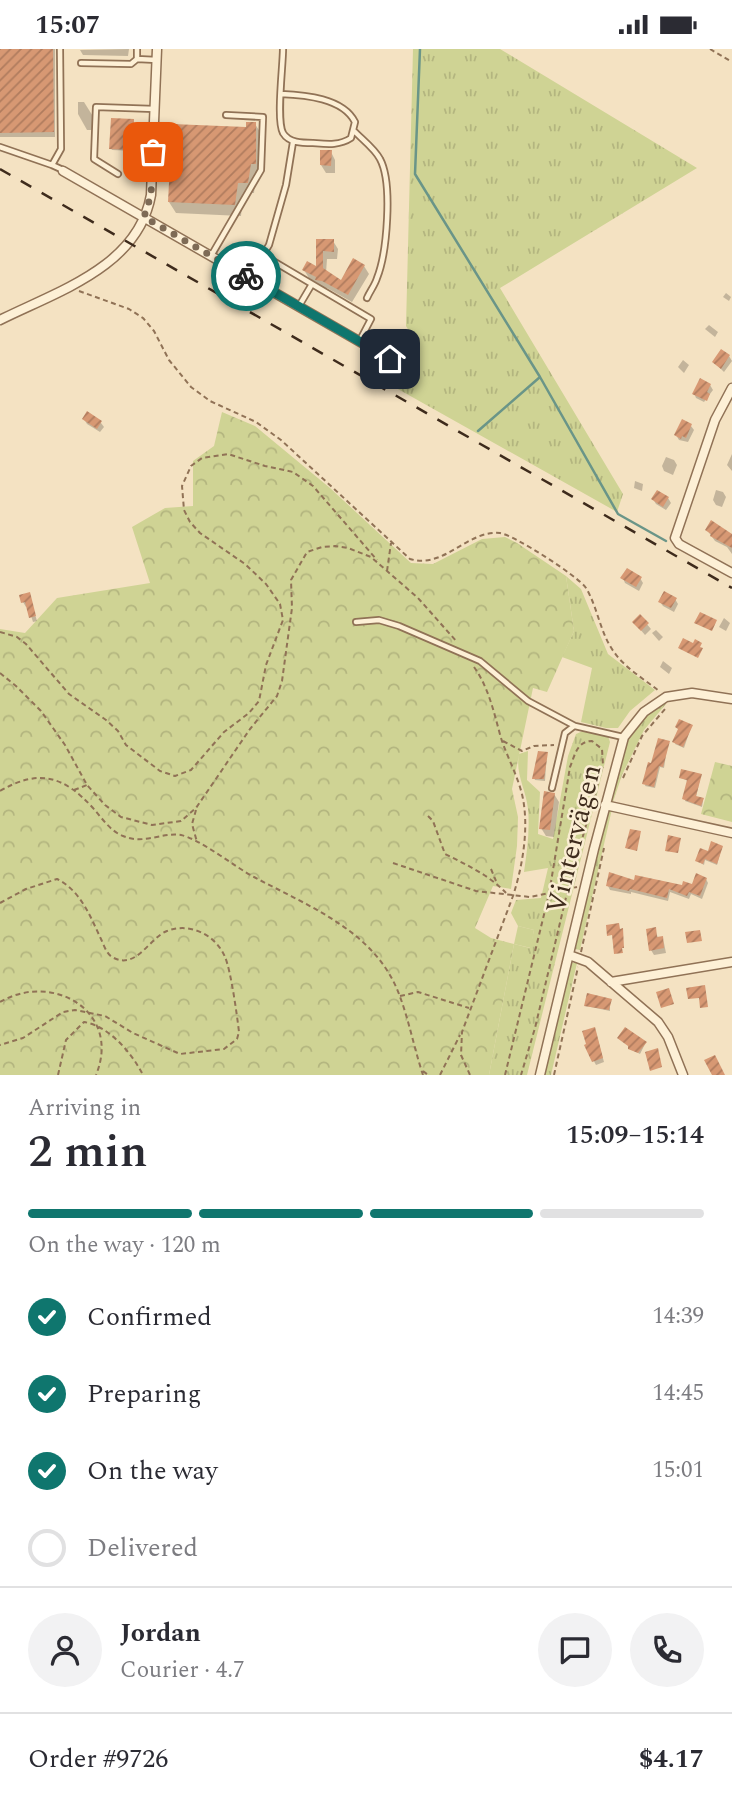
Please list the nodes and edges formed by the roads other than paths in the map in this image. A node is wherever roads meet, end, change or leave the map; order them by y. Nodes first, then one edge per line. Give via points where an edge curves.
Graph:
1 (60, 49) edge
2 (137, 49) edge
3 (157, 49) edge
4 (283, 49) edge
5 (137, 59) junction
6 (156, 60) junction
7 (81, 62) dead end
8 (281, 94) junction
9 (155, 109) junction
10 (226, 115) dead end
11 (354, 131) junction
12 (293, 142) junction
13 (0, 148) edge
14 (52, 165) junction
15 (63, 170) joint
16 (118, 173) dead end
17 (144, 217) junction
18 (263, 255) junction
19 (211, 256) junction
20 (249, 277) junction
21 (312, 283) junction
22 (367, 297) dead end
23 (299, 306) junction
24 (0, 320) edge
25 (360, 341) junction
26 (390, 359) dead end
27 (732, 389) edge
28 (732, 573) edge
29 (356, 622) dead end
30 (732, 699) edge
31 (575, 726) junction
32 (624, 737) junction
33 (552, 788) dead end
34 (605, 805) junction
35 (732, 833) edge
36 (569, 955) junction
37 (732, 962) edge
38 (611, 982) junction
39 (540, 1075) edge
40 (683, 1075) edge

1 - 14 lane via 61,149
2 - 5 lane
3 - 6 street
4 - 8 lane
5 - 6 lane
5 - 7 lane via 131,64
6 - 9 street
8 - 11 lane via 317,98 342,108 352,115
8 - 12 lane via 283,134
9 - 16 lane via 96,107 94,159
9 - 17 street via 151,195
10 - 19 lane via 263,117 261,170
11 - 12 lane via 351,138 335,144
11 - 22 lane via 379,157 385,171 383,248 378,277
12 - 18 lane via 279,214
13 - 14 lane
14 - 15 lane
15 - 17 street
17 - 19 street
17 - 24 street via 122,253 100,270
18 - 20 lane
18 - 21 lane
19 - 20 street
20 - 23 street
21 - 23 lane
21 - 25 lane via 371,319
23 - 25 street
25 - 26 street
27 - 28 street via 715,420 675,538
29 - 31 lane via 379,619 467,656 491,669 528,701
30 - 32 street, Vintervägen via 692,693 666,697 644,712
31 - 32 lane
31 - 33 lane via 565,733
32 - 34 street, Vintervägen
34 - 35 street
34 - 36 street, Vintervägen
36 - 38 street
36 - 39 street, Vintervägen
37 - 38 street
38 - 40 street via 663,1029

